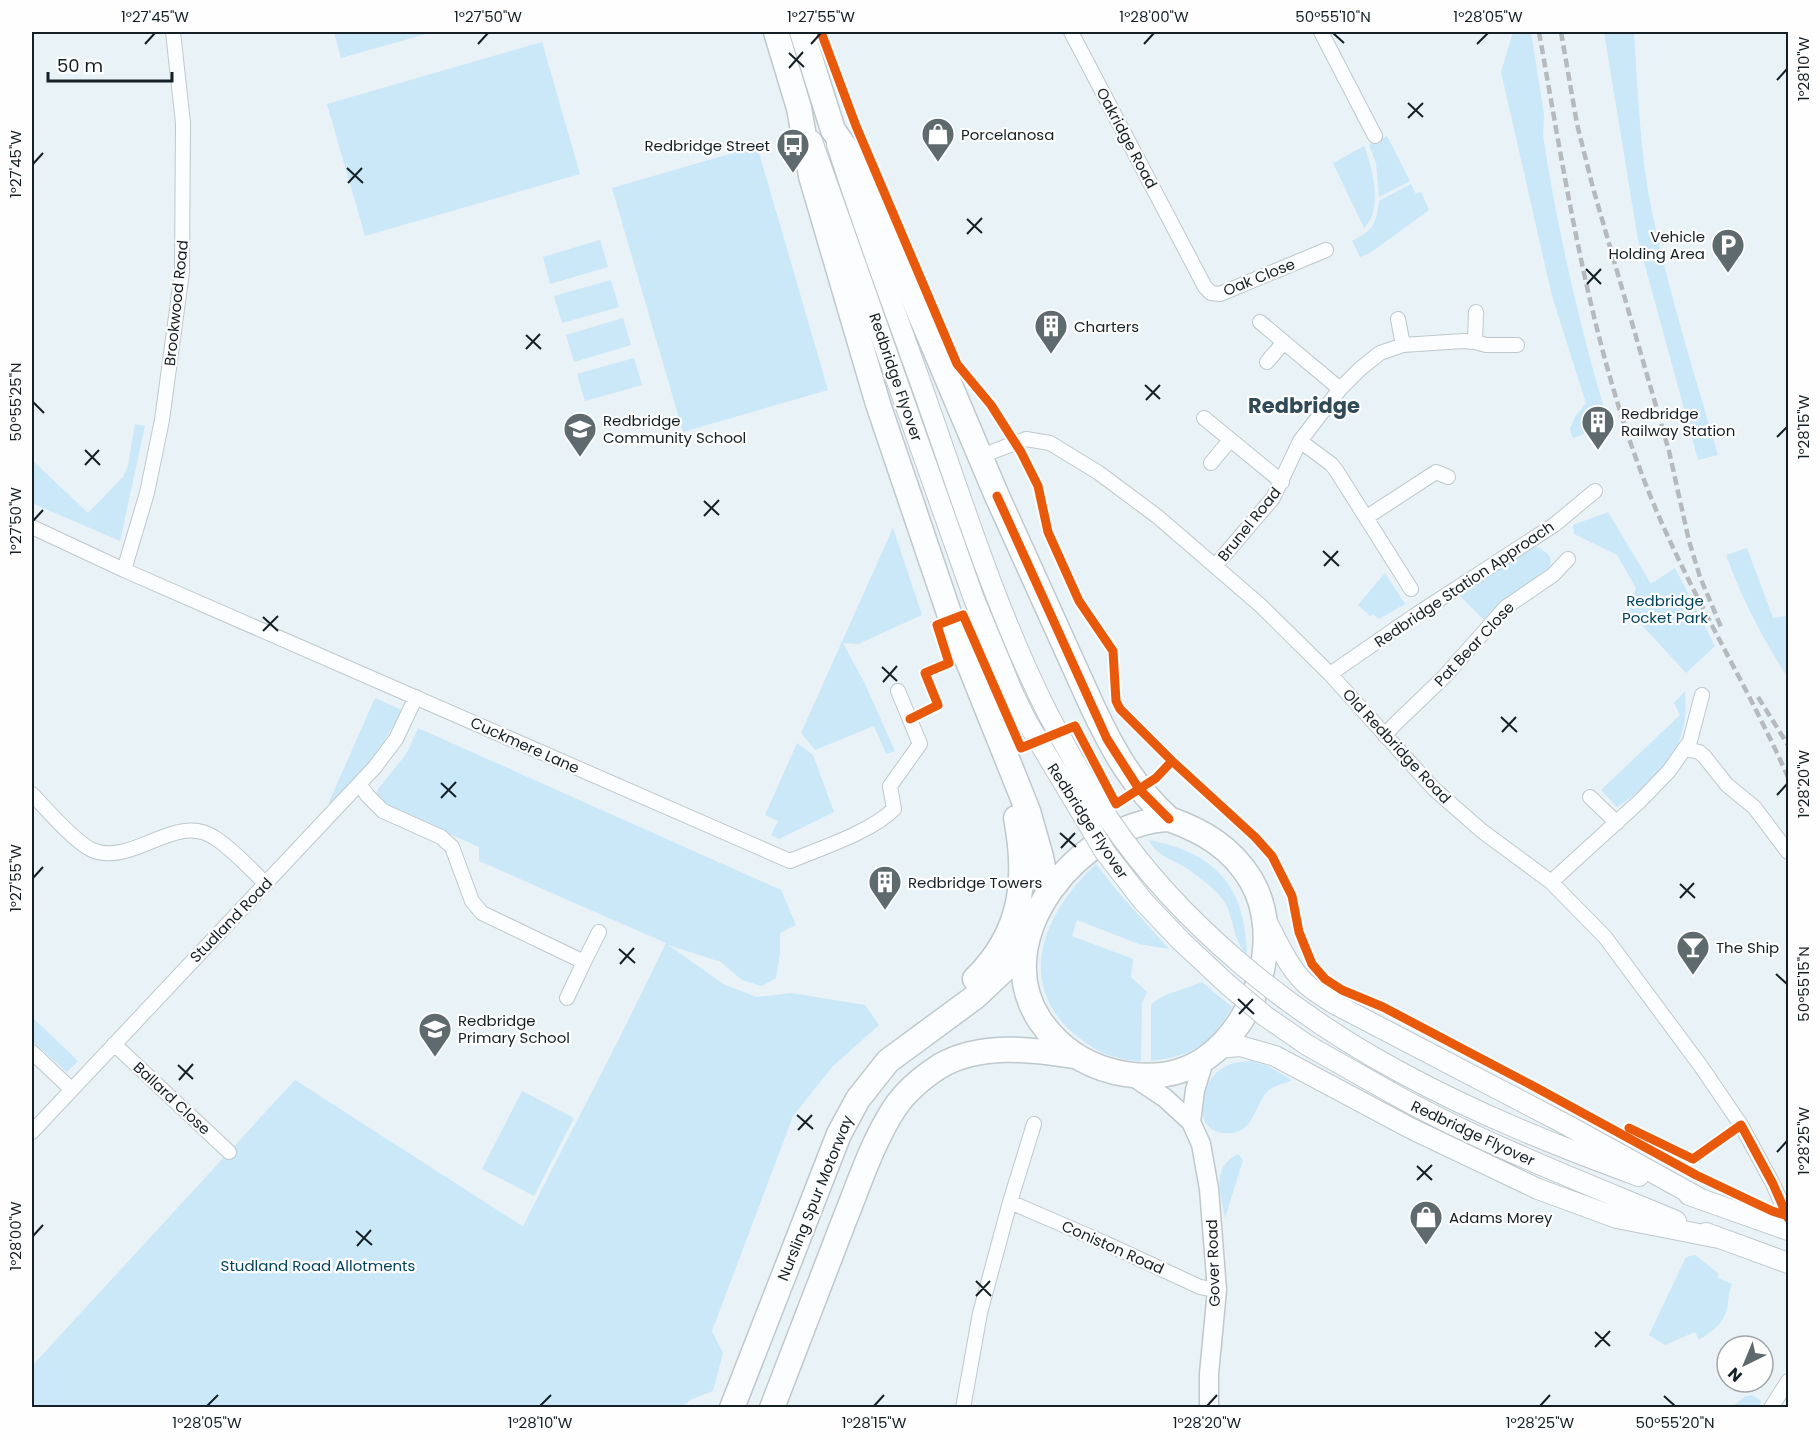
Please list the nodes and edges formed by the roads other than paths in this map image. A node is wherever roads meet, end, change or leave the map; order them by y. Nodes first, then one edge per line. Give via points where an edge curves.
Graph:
1 (173, 32) edge
2 (776, 32) edge
3 (802, 32) edge
4 (1071, 32) edge
5 (1321, 32) edge
6 (799, 108) junction
7 (833, 129) junction
8 (1375, 136) dead end
9 (1183, 245) joint
10 (1326, 250) dead end
11 (1476, 312) dead end
12 (1398, 319) dead end
13 (1260, 322) dead end
14 (1284, 342) junction
15 (1476, 342) junction
16 (1403, 345) junction
17 (1517, 345) dead end
18 (1267, 362) dead end
19 (1340, 389) junction
20 (1204, 418) dead end
21 (1230, 440) junction
22 (1300, 441) junction
23 (981, 456) junction
24 (1211, 463) dead end
25 (1448, 477) dead end
26 (1282, 482) junction
27 (1595, 491) dead end
28 (1367, 517) junction
29 (32, 527) edge
30 (1568, 559) dead end
31 (1215, 566) junction
32 (124, 570) junction
33 (1411, 590) dead end
34 (1330, 674) junction
35 (898, 691) dead end
36 (1702, 695) dead end
37 (416, 697) junction
38 (1385, 736) junction
39 (1002, 748) junction
40 (1686, 749) junction
41 (359, 784) junction
42 (32, 794) edge
43 (1590, 797) dead end
44 (1169, 819) junction
45 (1617, 823) junction
46 (1788, 852) edge
47 (1551, 882) junction
48 (266, 884) junction
49 (1048, 893) junction
50 (1264, 916) junction
51 (599, 932) dead end
52 (1025, 950) junction
53 (584, 962) junction
54 (567, 998) dead end
55 (114, 1044) junction
56 (32, 1052) edge
57 (1212, 1053) junction
58 (1074, 1056) junction
59 (888, 1061) junction
60 (1132, 1076) junction
61 (71, 1089) junction
62 (1191, 1122) junction
63 (1034, 1124) dead end
64 (32, 1132) edge
65 (229, 1152) dead end
66 (1699, 1198) junction
67 (1010, 1202) junction
68 (1786, 1212) edge
69 (1788, 1230) edge
70 (1719, 1238) junction
71 (1788, 1263) edge
72 (1217, 1290) junction
73 (1788, 1381) edge
74 (732, 1407) edge
75 (772, 1407) edge
76 (963, 1407) edge
77 (1209, 1407) edge
78 (1771, 1407) edge

1 - 32 street, Brookwood Road via 183,123 182,272 162,420 147,493
2 - 6 highway
3 - 7 highway
4 - 9 street, Oakridge Road
5 - 8 street
6 - 39 highway via 811,176 878,404 947,609
6 - 70 main road, Redbridge Flyover, bridge via 974,599 1013,693 1105,852 1143,901 1181,941 1265,1016 1307,1045 1425,1112
7 - 23 highway via 856,163
7 - 66 main road, Redbridge Flyover, bridge via 963,504 1027,672 1080,772 1143,865 1182,909 1244,967 1316,1023 1440,1094 1509,1126
9 - 10 street, Oak Close via 1205,287 1220,294
11 - 15 street
12 - 16 street
13 - 14 street
14 - 18 street
14 - 19 street
15 - 16 street, Brunel Road
15 - 17 street, Brunel Road
16 - 19 street, Brunel Road via 1380,354
19 - 22 street, Brunel Road
20 - 21 street, Brunel Road
21 - 24 street
21 - 26 street, Brunel Road
22 - 26 street, Brunel Road
22 - 28 street via 1331,464
23 - 31 street, Old Redbridge Road via 1026,439 1050,442 1158,517
23 - 44 highway via 1107,739 1139,789
25 - 28 street via 1436,472
26 - 31 street, Brunel Road
27 - 34 street, Redbridge Station Approach via 1554,525
28 - 33 street
29 - 32 street, Cuckmere Lane
30 - 38 street, Pat Bear Close via 1553,575 1506,607
31 - 34 street, Old Redbridge Road
32 - 37 street, Cuckmere Lane
34 - 38 street, Old Redbridge Road
35 - 37 street, Cuckmere Lane via 920,744 890,786 894,809 873,825 790,861
36 - 40 street
37 - 41 street, Studland Road via 396,739
38 - 47 street, Old Redbridge Road via 1434,789 1482,831
39 - 49 highway via 1028,811
39 - 59 highway via 1022,847 1020,897 1013,923 983,971 916,1027
40 - 45 street
40 - 46 street via 1704,756 1727,785 1754,807
41 - 48 street, Studland Road
41 - 53 street via 383,811 441,837 452,847 472,901 482,913
42 - 48 street via 93,850 110,853 184,830 199,831 215,837
43 - 45 street
44 - 49 highway via 1142,823 1112,835 1066,869
44 - 50 highway via 1209,836 1227,850 1252,881
45 - 47 street
47 - 68 street, Old Redbridge Road via 1605,937 1700,1065 1741,1125
48 - 55 street, Studland Road
49 - 52 highway
50 - 57 highway via 1263,964 1258,982 1242,1018
50 - 66 main road via 1289,962 1313,990
51 - 53 street
52 - 58 highway via 1025,981 1034,1010
52 - 59 highway, Nursling Spur Motorway via 975,997
53 - 54 street
55 - 61 street, Studland Road
55 - 65 street, Ballard Close
56 - 61 street
57 - 60 highway via 1180,1070
57 - 62 street, Gover Road via 1195,1090
57 - 70 main road via 1240,1046 1275,1056 1412,1129 1538,1189 1617,1218
58 - 60 highway
58 - 75 highway via 1037,1050 967,1055 929,1074 898,1102 868,1161
59 - 74 highway, Nursling Spur Motorway via 862,1093 842,1127
60 - 62 street, Gover Road
61 - 64 street, Studland Road
62 - 72 street, Gover Road via 1201,1144 1209,1189
63 - 67 street
66 - 69 main road
67 - 72 street, Coniston Road via 1200,1287
67 - 76 street via 980,1313
70 - 71 main road
72 - 77 street, Gover Road
73 - 78 street

